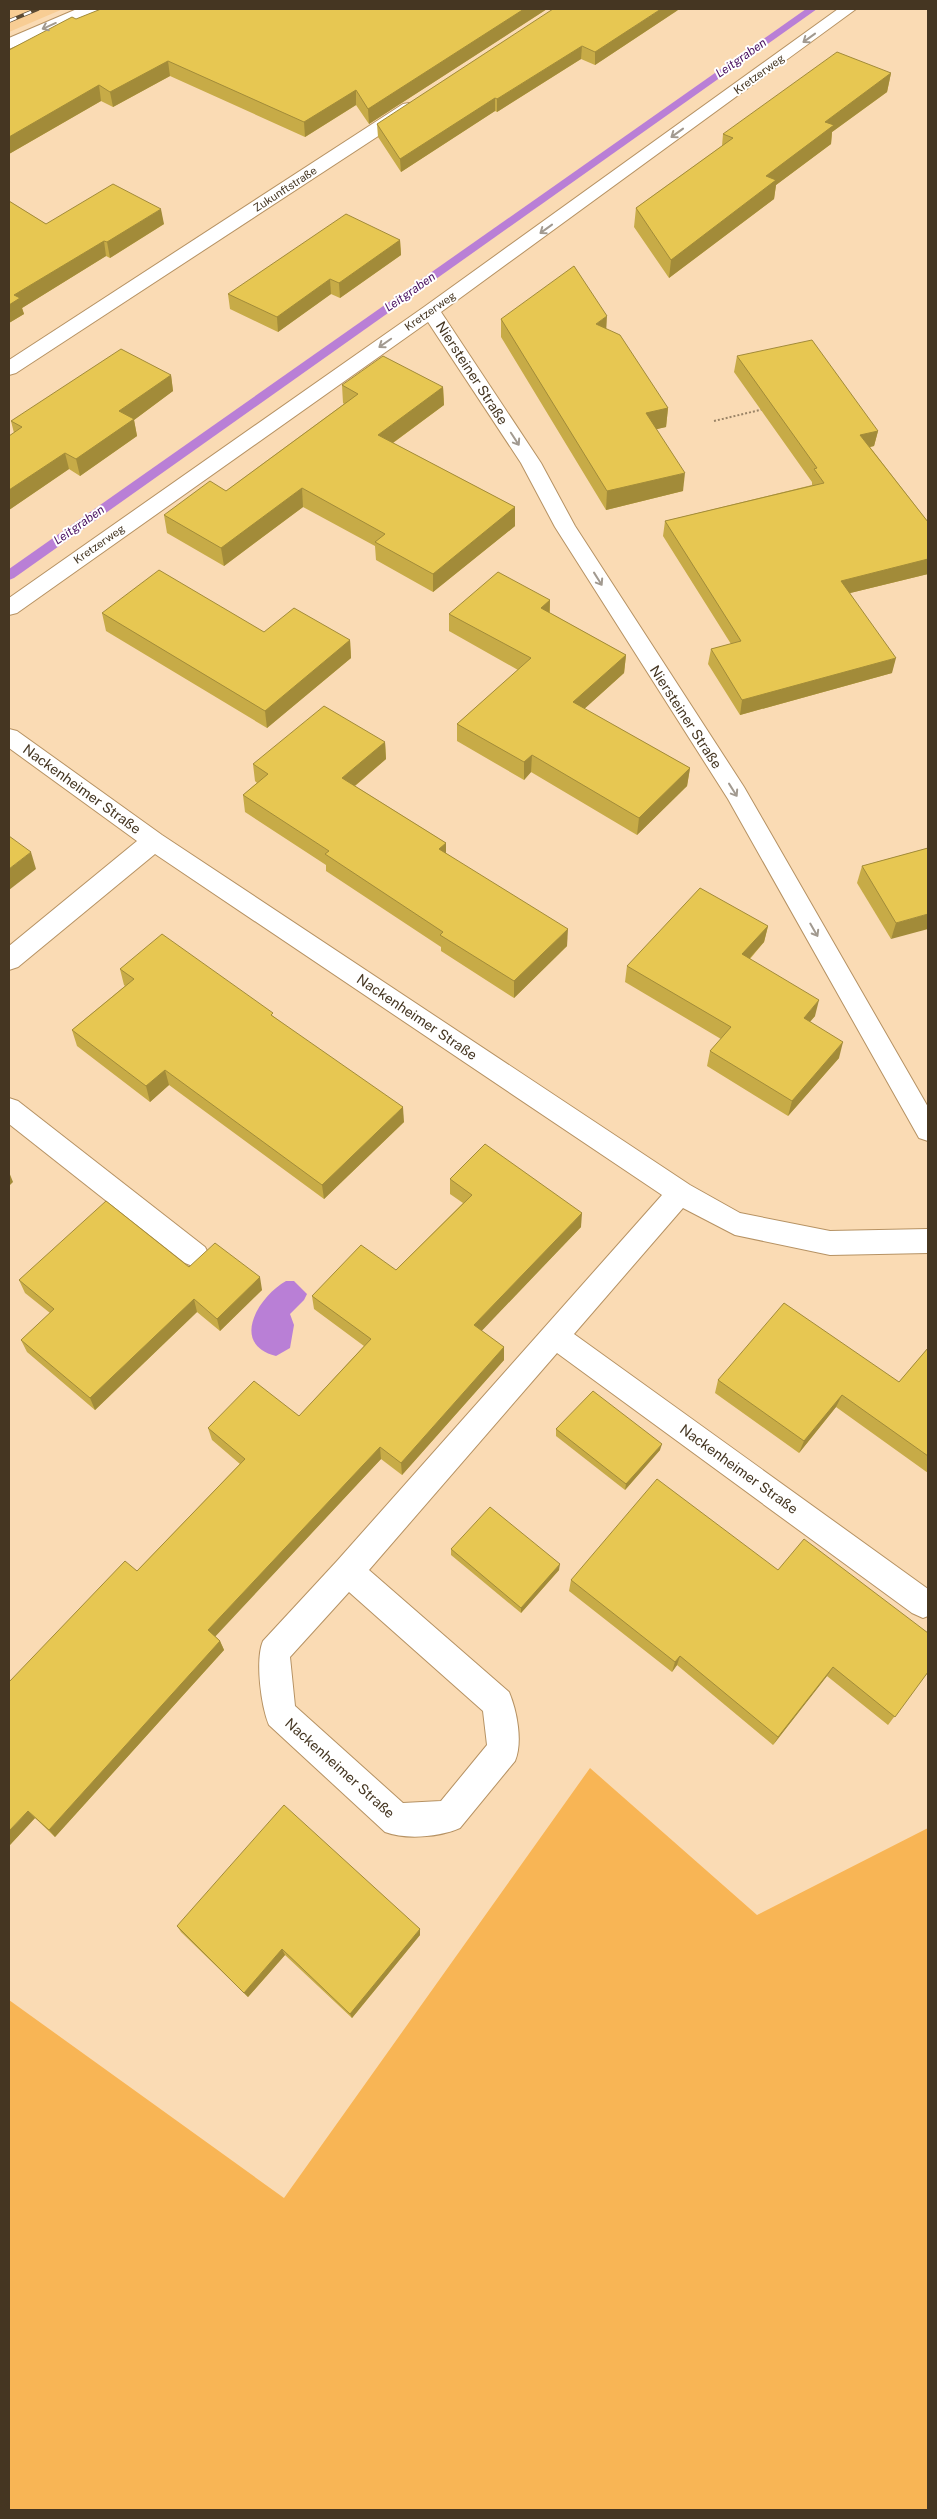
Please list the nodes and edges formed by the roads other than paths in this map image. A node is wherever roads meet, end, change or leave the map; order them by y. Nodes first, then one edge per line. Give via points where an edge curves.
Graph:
1 (90, 9) edge
2 (848, 9) edge
3 (9, 44) edge
4 (427, 96) edge
5 (431, 310) junction
6 (9, 369) edge
7 (9, 608) edge
8 (9, 737) edge
9 (154, 841) junction
10 (9, 960) edge
11 (9, 1108) edge
12 (928, 1130) edge
13 (680, 1193) junction
14 (928, 1241) edge
15 (195, 1255) dead end
16 (555, 1336) junction
17 (348, 1571) junction
18 (923, 1603) dead end

1 -> 3 street
2 -> 5 street, Kretzerweg
4 - 6 street, Zukunftstraße
5 -> 7 street, Kretzerweg
5 -> 12 street, Niersteiner Straße via 531,463 565,527 736,793
8 - 9 street, Nackenheimer Straße
9 - 10 street, Nackenheimer Straße
9 - 13 street, Nackenheimer Straße
11 - 15 street
13 - 14 street, Nackenheimer Straße via 735,1223 830,1243
13 - 16 street, Nackenheimer Straße
16 - 17 street, Nackenheimer Straße
16 - 18 street, Nackenheimer Straße
17 - 17 street, Nackenheimer Straße via 274,1652 280,1714 397,1820 449,1817 504,1750 498,1703

